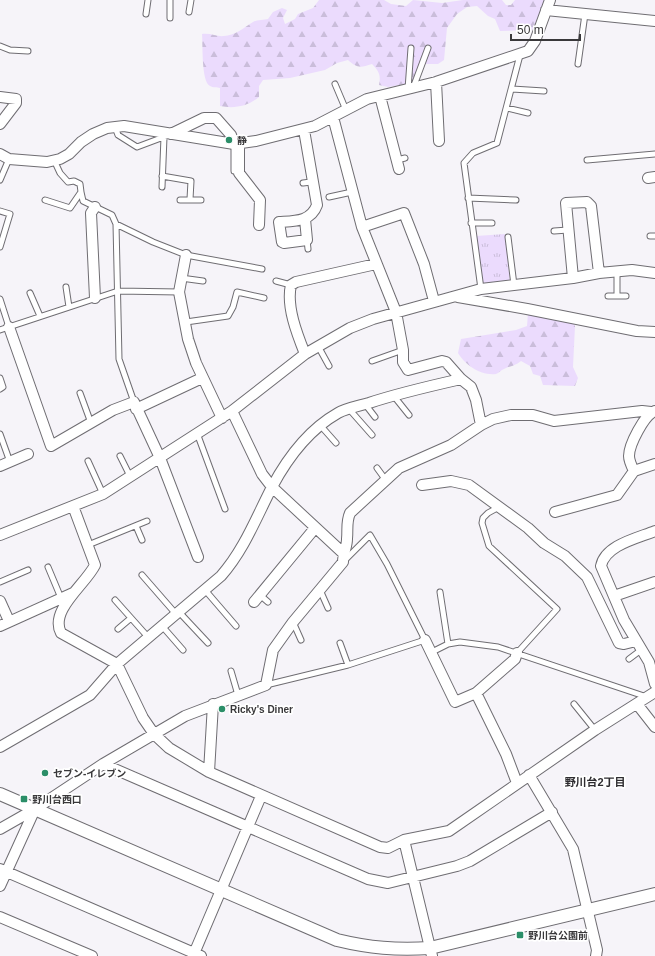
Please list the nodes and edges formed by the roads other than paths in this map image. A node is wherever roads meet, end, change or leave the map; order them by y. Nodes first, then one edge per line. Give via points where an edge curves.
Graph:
1 (148, 0) edge
2 (170, 0) edge
3 (190, 0) edge
4 (550, 0) edge
5 (546, 10) junction
6 (189, 12) dead end
7 (146, 14) dead end
8 (584, 14) junction
9 (170, 18) dead end
10 (655, 21) edge
11 (0, 46) edge
12 (410, 48) dead end
13 (428, 48) dead end
14 (28, 51) dead end
15 (520, 55) junction
16 (578, 64) dead end
17 (436, 82) junction
18 (334, 84) dead end
19 (410, 89) junction
20 (512, 89) junction
21 (544, 91) dead end
22 (380, 96) junction
23 (0, 97) edge
24 (507, 108) junction
25 (346, 110) junction
26 (528, 113) dead end
27 (333, 117) junction
28 (0, 124) edge
29 (115, 127) junction
30 (304, 130) junction
31 (167, 136) junction
32 (439, 140) dead end
33 (236, 144) junction
34 (655, 154) edge
35 (4, 156) edge
36 (54, 160) junction
37 (587, 160) dead end
38 (401, 162) dead end
39 (234, 171) dead end
40 (162, 176) junction
41 (0, 180) edge
42 (162, 187) dead end
43 (81, 192) junction
44 (352, 192) junction
45 (329, 197) dead end
46 (468, 198) junction
47 (190, 199) junction
48 (45, 200) dead end
49 (180, 200) dead end
50 (201, 200) dead end
51 (516, 200) dead end
52 (95, 207) junction
53 (0, 211) edge
54 (305, 220) junction
55 (471, 223) junction
56 (116, 224) junction
57 (492, 224) dead end
58 (259, 225) dead end
59 (362, 227) junction
60 (554, 230) dead end
61 (568, 230) junction
62 (508, 237) dead end
63 (0, 247) edge
64 (186, 255) junction
65 (376, 264) junction
66 (262, 269) dead end
67 (617, 272) junction
68 (599, 273) junction
69 (655, 273) edge
70 (181, 278) junction
71 (573, 278) junction
72 (203, 281) dead end
73 (276, 281) dead end
74 (291, 285) junction
75 (514, 285) junction
76 (66, 287) dead end
77 (482, 289) junction
78 (118, 291) junction
79 (179, 292) junction
80 (30, 293) dead end
81 (455, 296) junction
82 (608, 296) dead end
83 (617, 296) junction
84 (626, 296) dead end
85 (95, 298) junction
86 (264, 298) dead end
87 (0, 299) edge
88 (434, 301) junction
89 (68, 307) junction
90 (396, 312) junction
91 (40, 316) junction
92 (186, 322) junction
93 (4, 328) edge
94 (655, 332) edge
95 (318, 346) junction
96 (403, 350) junction
97 (305, 354) junction
98 (372, 361) dead end
99 (329, 366) dead end
100 (0, 378) edge
101 (202, 378) junction
102 (461, 379) junction
103 (0, 389) edge
104 (80, 393) dead end
105 (393, 395) junction
106 (365, 404) junction
107 (135, 406) junction
108 (349, 409) junction
109 (232, 411) junction
110 (653, 412) edge
111 (408, 415) dead end
112 (375, 417) dead end
113 (222, 418) junction
114 (91, 423) junction
115 (320, 425) junction
116 (482, 425) junction
117 (197, 433) junction
118 (0, 434) edge
119 (372, 435) dead end
120 (336, 443) dead end
121 (28, 454) dead end
122 (120, 456) dead end
123 (160, 458) junction
124 (88, 461) dead end
125 (10, 462) junction
126 (655, 464) edge
127 (0, 466) edge
128 (376, 468) dead end
129 (634, 471) junction
130 (130, 476) junction
131 (385, 479) junction
132 (422, 485) dead end
133 (272, 487) junction
134 (103, 494) junction
135 (73, 506) junction
136 (499, 507) junction
137 (225, 508) dead end
138 (555, 512) dead end
139 (147, 521) dead end
140 (136, 526) junction
141 (315, 528) junction
142 (655, 531) edge
143 (0, 535) edge
144 (142, 540) dead end
145 (88, 545) junction
146 (198, 557) dead end
147 (343, 558) junction
148 (48, 567) dead end
149 (28, 570) dead end
150 (142, 575) dead end
151 (0, 582) edge
152 (655, 582) edge
153 (205, 590) junction
154 (320, 590) junction
155 (440, 592) dead end
156 (74, 593) junction
157 (614, 596) junction
158 (61, 598) junction
159 (0, 600) edge
160 (115, 600) dead end
161 (260, 600) dead end
162 (328, 608) dead end
163 (178, 613) junction
164 (131, 618) junction
165 (293, 622) junction
166 (5, 623) edge
167 (162, 626) junction
168 (236, 626) dead end
169 (118, 628) dead end
170 (148, 637) junction
171 (301, 640) dead end
172 (425, 640) junction
173 (208, 643) dead end
174 (340, 643) dead end
175 (448, 644) junction
176 (639, 645) junction
177 (183, 650) dead end
178 (432, 652) junction
179 (517, 653) junction
180 (629, 659) dead end
181 (117, 664) junction
182 (348, 665) junction
183 (231, 671) dead end
184 (655, 684) edge
185 (266, 685) junction
186 (476, 693) junction
187 (238, 694) junction
188 (651, 694) edge
189 (213, 704) junction
190 (574, 704) dead end
191 (637, 704) junction
192 (655, 727) edge
193 (595, 730) junction
194 (154, 734) junction
195 (0, 746) edge
196 (103, 764) junction
197 (209, 772) junction
198 (529, 775) junction
199 (517, 783) junction
200 (0, 794) edge
201 (261, 796) junction
202 (35, 809) junction
203 (552, 812) junction
204 (248, 827) junction
205 (0, 829) edge
206 (404, 840) junction
207 (3, 870) edge
208 (412, 877) junction
209 (0, 886) edge
210 (221, 890) junction
211 (655, 894) edge
212 (588, 910) junction
213 (0, 917) edge
214 (431, 952) edge
215 (80, 954) edge
216 (196, 955) edge
217 (92, 956) edge
218 (596, 956) edge

1 - 7 lane
2 - 9 lane
3 - 6 lane
4 - 5 street
5 - 8 street
5 - 15 street via 535,41
8 - 10 street
8 - 16 lane
11 - 14 lane via 10,50
12 - 19 lane
13 - 19 lane
15 - 17 street
15 - 20 lane
17 - 19 street
17 - 32 street
18 - 25 lane
19 - 22 street
20 - 21 lane
20 - 24 lane
22 - 25 street
22 - 38 street
23 - 28 street via 16,99 16,103
24 - 26 lane
24 - 46 lane via 497,143 473,153 464,163
25 - 27 street
27 - 30 street
27 - 44 street
29 - 31 street via 147,129
29 - 31 lane via 118,135 137,147
29 - 36 street via 93,134 69,154
30 - 33 street
30 - 54 street via 307,183 317,205 315,211
31 - 33 street
31 - 33 street via 204,118 216,118
31 - 40 lane
33 - 39 lane
33 - 58 street via 239,173 260,200 257,208
34 - 37 lane
35 - 36 street via 47,162
35 - 41 lane
36 - 43 lane via 68,182 80,184
40 - 42 lane
40 - 47 lane via 191,181
43 - 48 lane via 70,208
43 - 52 lane via 83,201
44 - 45 lane
44 - 59 street
46 - 51 lane
46 - 55 lane
47 - 49 lane
47 - 50 lane
52 - 56 lane via 112,215
52 - 85 street via 91,213
53 - 63 lane via 10,214
54 - 54 street via 278,218 282,242 308,245
55 - 57 lane
55 - 77 lane
56 - 64 lane
56 - 78 lane
59 - 65 street
59 - 88 street via 404,212 424,264
60 - 61 lane
61 - 68 street via 566,203 587,202 591,206
61 - 71 street
62 - 75 lane
64 - 66 lane
64 - 70 street
65 - 74 street
65 - 90 street
67 - 68 street
67 - 69 street via 632,270
67 - 83 lane
68 - 71 street
70 - 72 lane
70 - 79 street
71 - 75 street
73 - 74 lane
74 - 97 street via 289,295 298,337
75 - 77 street
76 - 89 lane
77 - 81 street
78 - 79 lane
78 - 85 lane
78 - 107 lane via 119,358
79 - 92 street
80 - 91 lane
81 - 88 street
81 - 94 street via 637,331
82 - 83 lane
83 - 84 lane
85 - 89 lane
86 - 92 lane via 237,292 228,316
87 - 93 lane
88 - 90 street
89 - 91 lane
90 - 95 street via 350,328
90 - 96 street
91 - 93 lane
92 - 101 street via 188,339
93 - 114 street via 51,446
95 - 97 street
95 - 99 lane
96 - 98 lane
96 - 102 street via 403,362 408,370 442,361 446,362
97 - 109 street
100 - 103 lane via 3,387
101 - 107 street
101 - 113 street
102 - 105 street
102 - 116 street via 471,387
104 - 114 lane
105 - 106 street
105 - 111 lane
106 - 108 street
106 - 112 lane
107 - 114 street via 113,410
107 - 123 street
108 - 115 street
108 - 119 lane
109 - 113 street
109 - 133 street via 262,474
110 - 116 street via 554,421 534,415 511,415 492,419
110 - 129 street via 630,446 629,458
113 - 117 street
115 - 120 lane
115 - 133 street via 304,439
116 - 131 street via 450,445 399,468
117 - 123 street
117 - 137 lane
118 - 125 lane
121 - 125 street
122 - 130 lane
123 - 130 street
123 - 146 street via 186,537
124 - 134 lane
125 - 127 street
126 - 129 street
128 - 131 lane
129 - 138 street via 617,495
130 - 134 street
131 - 147 street via 350,513 346,522 347,541
132 - 136 street via 451,481 469,485
133 - 141 street
133 - 153 street via 235,560
134 - 135 street
135 - 143 street
135 - 145 street
136 - 176 street via 565,556 587,577 619,643
136 - 179 lane via 482,518 489,546 557,609
139 - 140 lane
140 - 144 lane
140 - 145 lane
141 - 147 street
141 - 161 street
142 - 157 street via 610,551 603,558 601,566
145 - 156 street via 95,565
147 - 154 street
147 - 172 lane via 370,535
148 - 158 lane
149 - 151 lane
150 - 163 lane
152 - 157 street
153 - 163 street
153 - 168 lane
154 - 162 lane
154 - 165 street
155 - 175 lane
156 - 158 street
156 - 181 street via 59,618 61,633
157 - 176 street
158 - 166 street
159 - 166 street
160 - 164 lane
163 - 167 street
163 - 173 lane
164 - 169 lane
164 - 170 lane
165 - 171 lane
165 - 185 street via 273,650
167 - 170 street
167 - 177 lane
170 - 181 street
172 - 178 street
172 - 182 lane
174 - 182 lane
175 - 178 lane
175 - 179 lane via 472,643
176 - 180 lane
176 - 184 street via 649,662
178 - 186 street via 455,702
179 - 186 street via 515,659
179 - 188 lane
181 - 194 street via 143,718
181 - 195 street via 90,695
182 - 185 lane
183 - 187 lane
185 - 187 street
186 - 199 street via 506,754
187 - 189 street
188 - 191 street
189 - 194 street
189 - 197 street
190 - 193 lane
191 - 192 street
191 - 193 street
193 - 198 street
194 - 196 street
194 - 197 street via 170,748
196 - 202 street
196 - 204 street
197 - 201 street
198 - 199 street
198 - 203 street
199 - 206 street via 449,831
200 - 202 street
201 - 204 street
201 - 206 street via 380,847 388,848
202 - 205 street
202 - 207 street
202 - 210 street
203 - 208 street via 470,861
203 - 212 street via 573,849
204 - 208 street via 368,879 388,883
204 - 210 street
206 - 208 street
207 - 209 street
207 - 216 street
208 - 214 street
210 - 214 street via 337,940 376,948
210 - 216 street
211 - 212 street
212 - 214 street
212 - 218 street via 597,950
213 - 215 street
215 - 217 street

